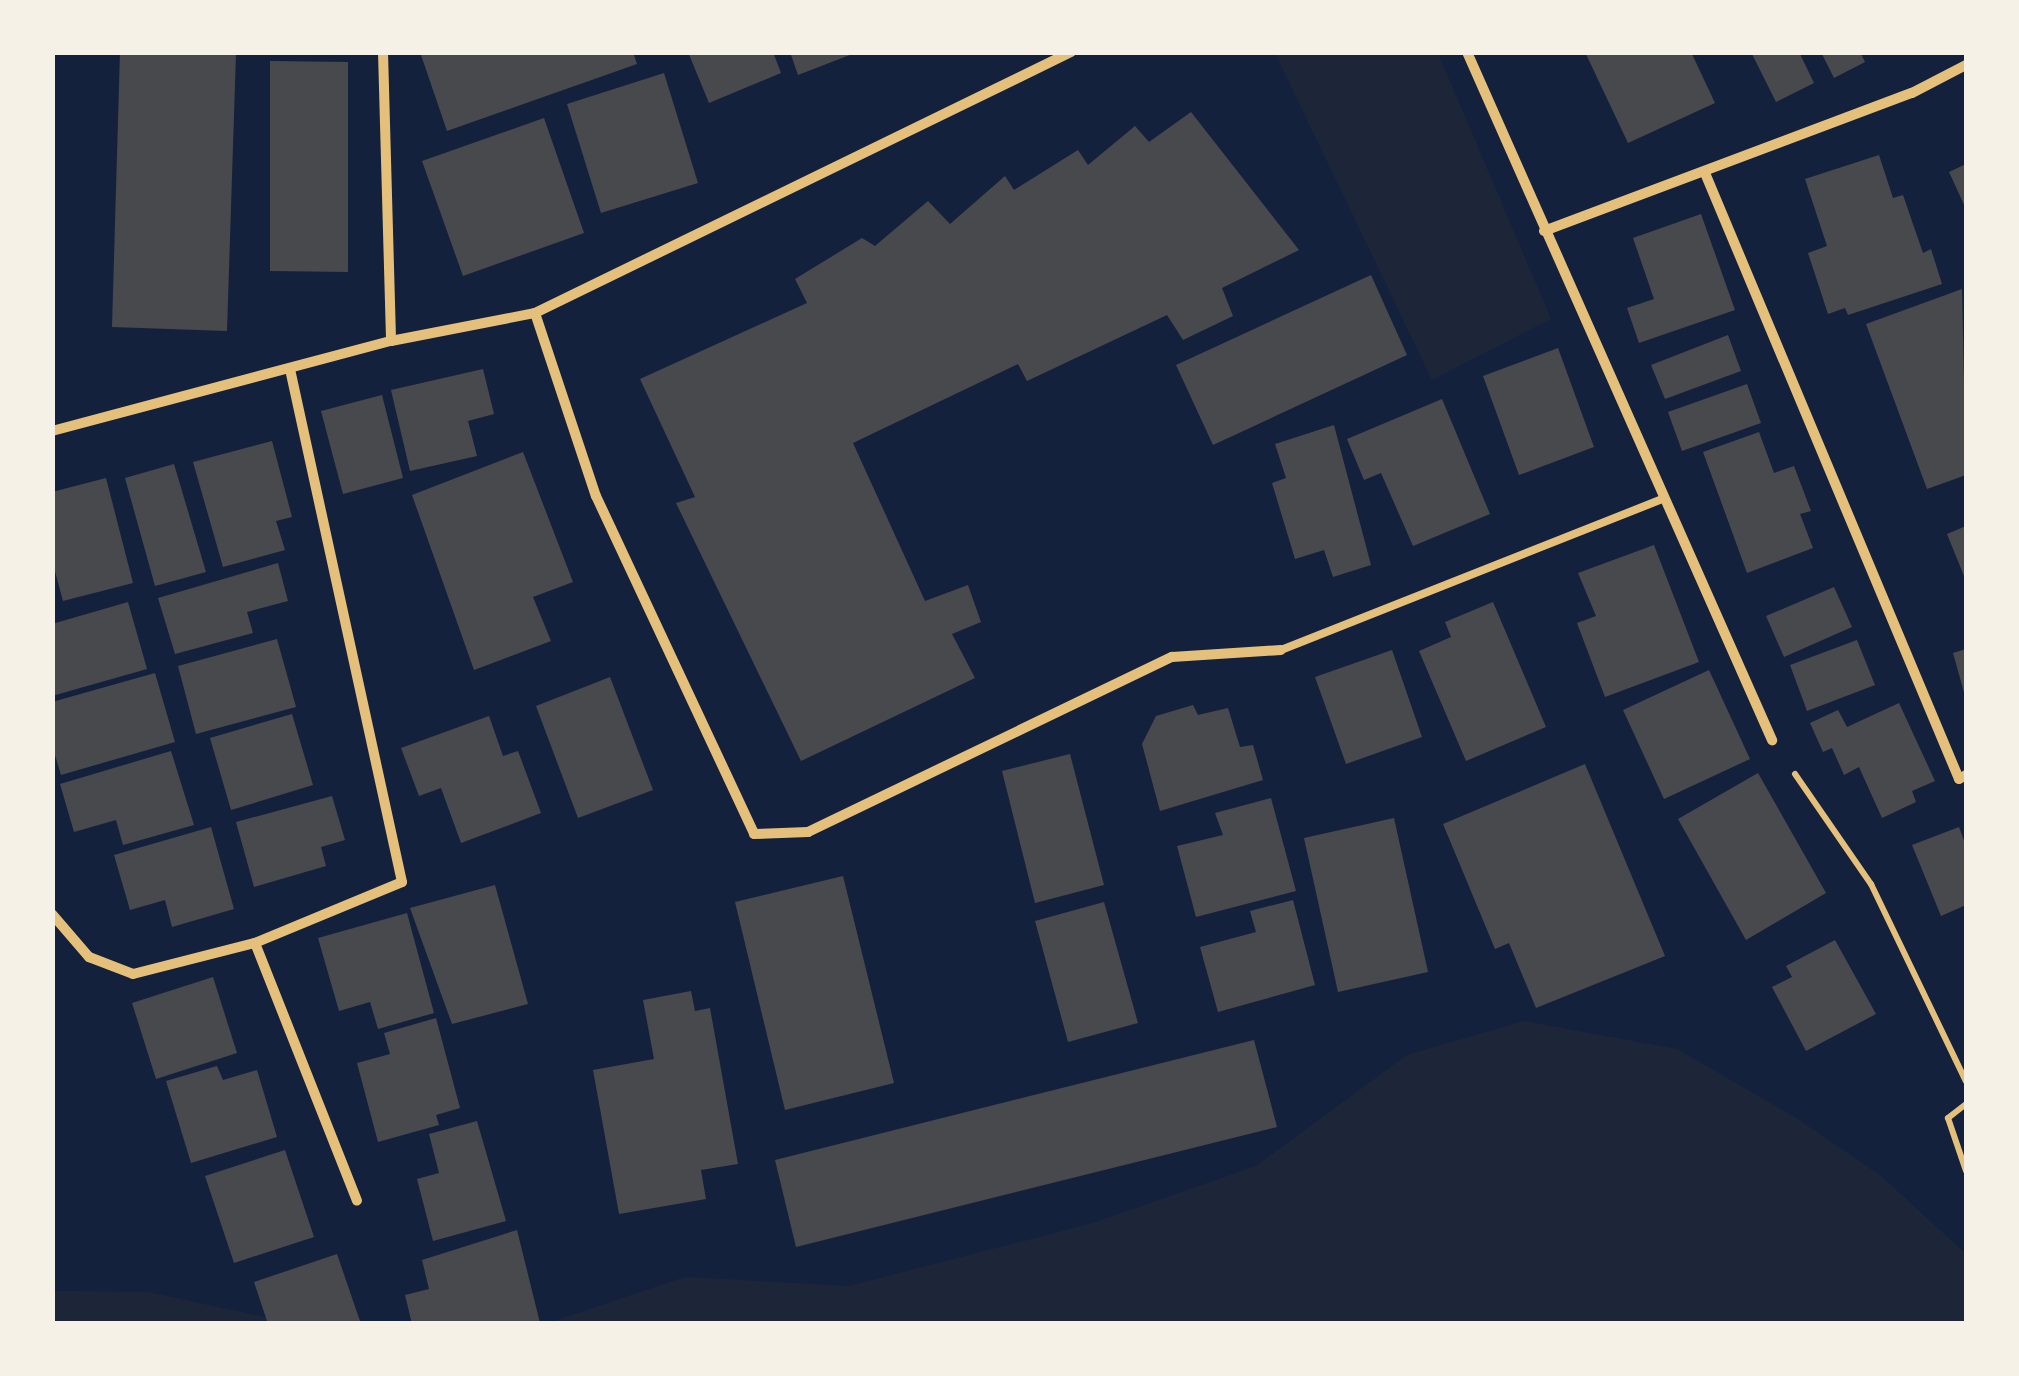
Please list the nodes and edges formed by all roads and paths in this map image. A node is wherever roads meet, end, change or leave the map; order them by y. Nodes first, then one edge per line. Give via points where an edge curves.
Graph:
1 (383, 52) edge
2 (1072, 52) edge
3 (1466, 52) edge
4 (1966, 65) edge
5 (1705, 173) junction
6 (1544, 231) junction
7 (534, 312) junction
8 (391, 341) junction
9 (290, 369) junction
10 (52, 431) edge
11 (1662, 499) junction
12 (1281, 650) joint
13 (1772, 740) joint
14 (1966, 776) edge
15 (52, 914) edge
16 (255, 943) junction
17 (1966, 1082) edge
18 (1966, 1104) edge
19 (1966, 1171) edge
20 (357, 1200) dead end

1 - 8 street
2 - 7 street
3 - 6 street
4 - 5 street
5 - 6 street
5 - 14 street via 1959,779
6 - 11 street
7 - 8 street
7 - 12 street via 596,496 754,834 808,832 1172,657
8 - 9 street
9 - 10 street
9 - 16 street via 402,882
11 - 12 lane
11 - 13 street
13 - 17 path via 1871,884
15 - 16 street via 89,957 132,974
16 - 20 street
18 - 19 path via 1948,1118

